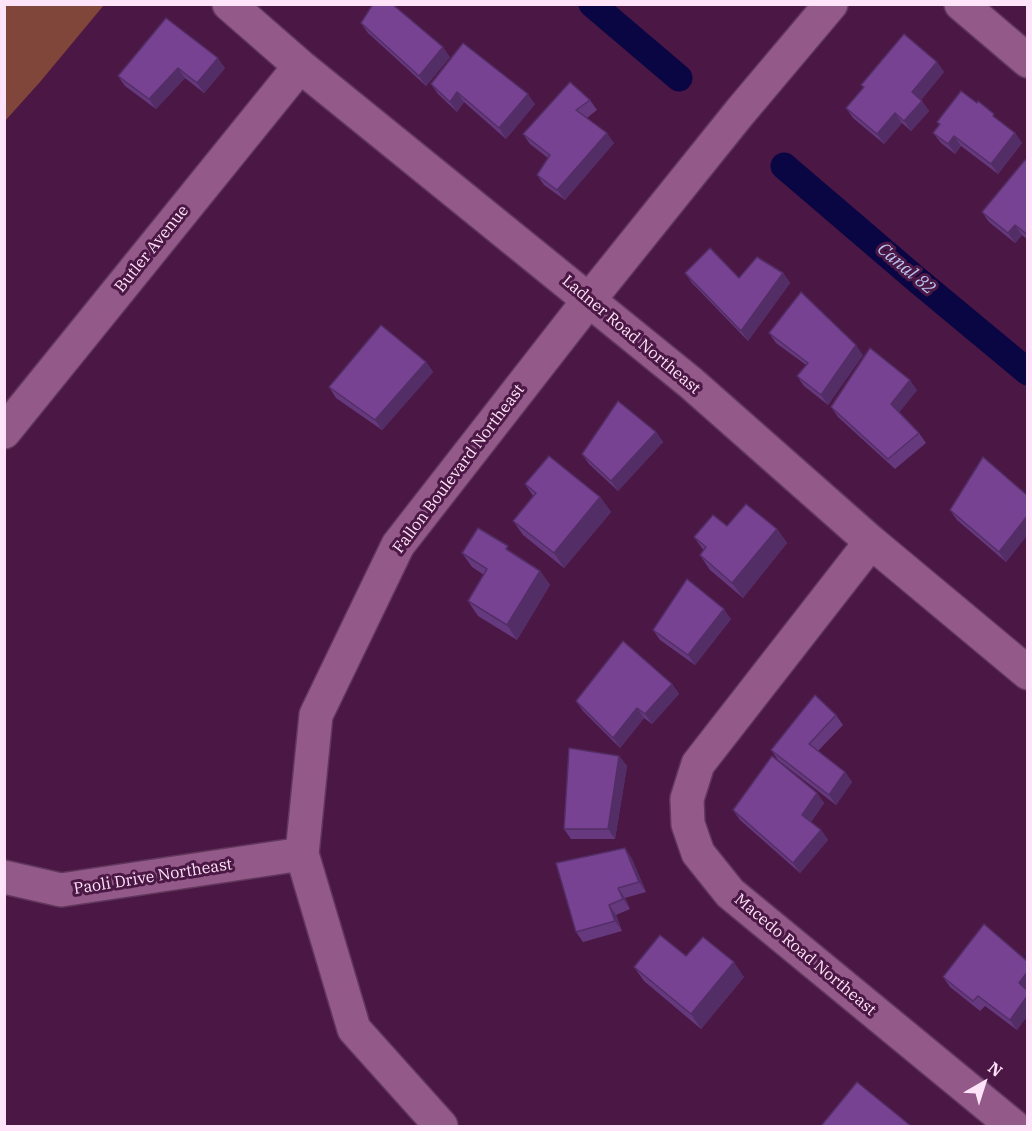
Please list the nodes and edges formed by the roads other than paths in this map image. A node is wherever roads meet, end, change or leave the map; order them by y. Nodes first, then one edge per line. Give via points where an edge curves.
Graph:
1 (230, 4) edge
2 (831, 4) edge
3 (961, 4) edge
4 (1028, 61) edge
5 (300, 66) junction
6 (589, 300) junction
7 (4, 432) edge
8 (871, 542) junction
9 (1028, 673) edge
10 (302, 854) junction
11 (4, 877) edge
12 (441, 1126) edge
13 (1012, 1126) edge

1 - 5 street, Ladner Road Northeast
2 - 6 street, Fallon Boulevard Northeast
3 - 4 street
5 - 6 street, Ladner Road Northeast
5 - 7 street, Butler Avenue
6 - 8 street, Ladner Road Northeast via 691,383
6 - 10 street, Fallon Boulevard Northeast via 398,545 316,715
8 - 9 street, Ladner Road Northeast
8 - 13 street, Macedo Road Northeast via 698,764 687,799 688,824 698,853 730,893
10 - 11 street, Paoli Drive Northeast via 61,890
10 - 12 street, Fallon Boulevard Northeast via 354,1029

